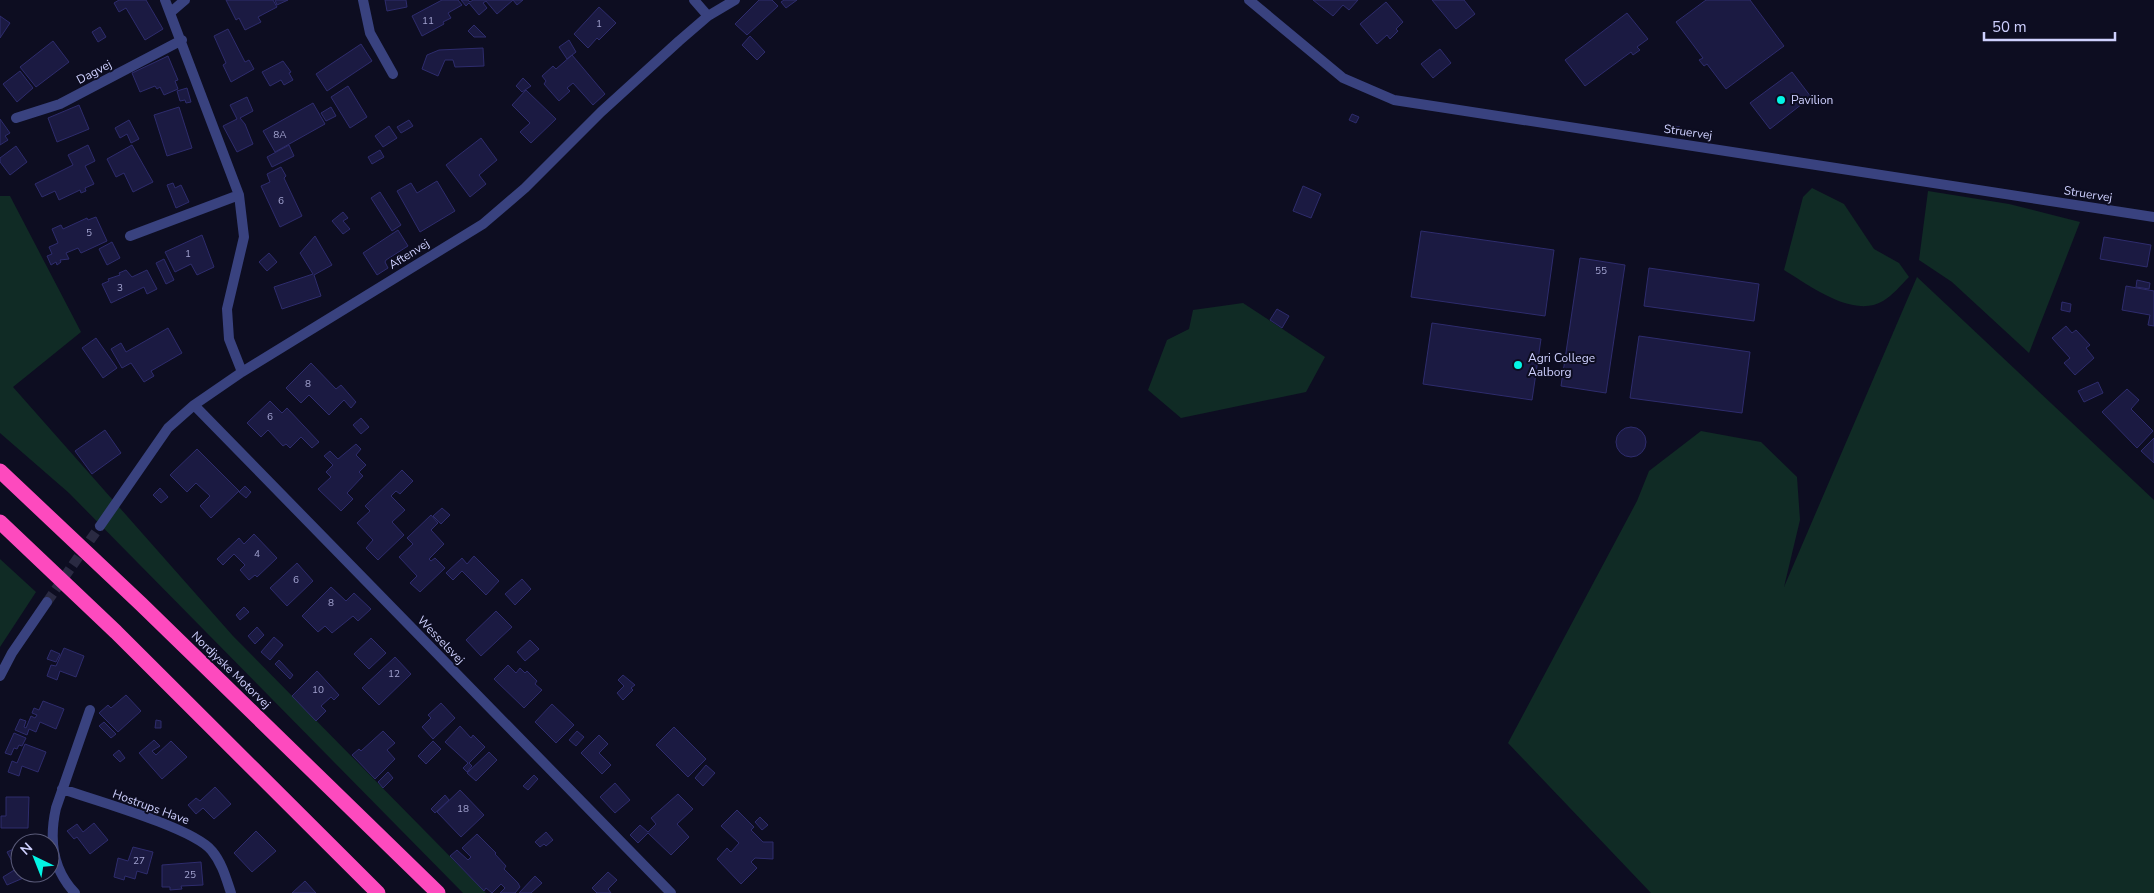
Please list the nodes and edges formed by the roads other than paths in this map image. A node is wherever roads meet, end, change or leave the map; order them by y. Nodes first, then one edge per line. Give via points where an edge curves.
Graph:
1 (165, 0) edge
2 (185, 0) edge
3 (363, 0) edge
4 (694, 0) edge
5 (735, 0) edge
6 (1249, 0) edge
7 (171, 12) junction
8 (708, 16) junction
9 (182, 40) junction
10 (393, 74) dead end
11 (16, 118) dead end
12 (239, 195) junction
13 (2154, 217) edge
14 (130, 236) dead end
15 (242, 372) junction
16 (194, 405) junction
17 (0, 470) edge
18 (0, 522) edge
19 (100, 526) tunnel mouth
20 (47, 602) tunnel mouth
21 (0, 676) edge
22 (90, 710) dead end
23 (62, 789) junction
24 (75, 893) edge
25 (230, 893) edge
26 (378, 893) edge
27 (438, 893) edge
28 (671, 893) edge

1 - 7 street
2 - 7 street
3 - 10 street via 370,33
4 - 8 street
5 - 8 street, Aftenvej
6 - 13 street, Struervej via 1343,78 1394,100
7 - 9 street
8 - 15 street, Aftenvej via 483,224
9 - 11 street, Dagvej via 60,104
9 - 12 street
12 - 14 street
12 - 15 street via 244,237 227,309 229,340
15 - 16 street, Aftenvej
16 - 19 street, Aftenvej via 168,428
16 - 28 street, Wesselsvej
17 - 27 highway, Nordjyske Motorvej
18 - 26 highway via 116,632
20 - 21 street
22 - 23 street
23 - 24 street via 51,840 60,872
23 - 25 street, Hostrups Have via 193,836 211,850 223,870

